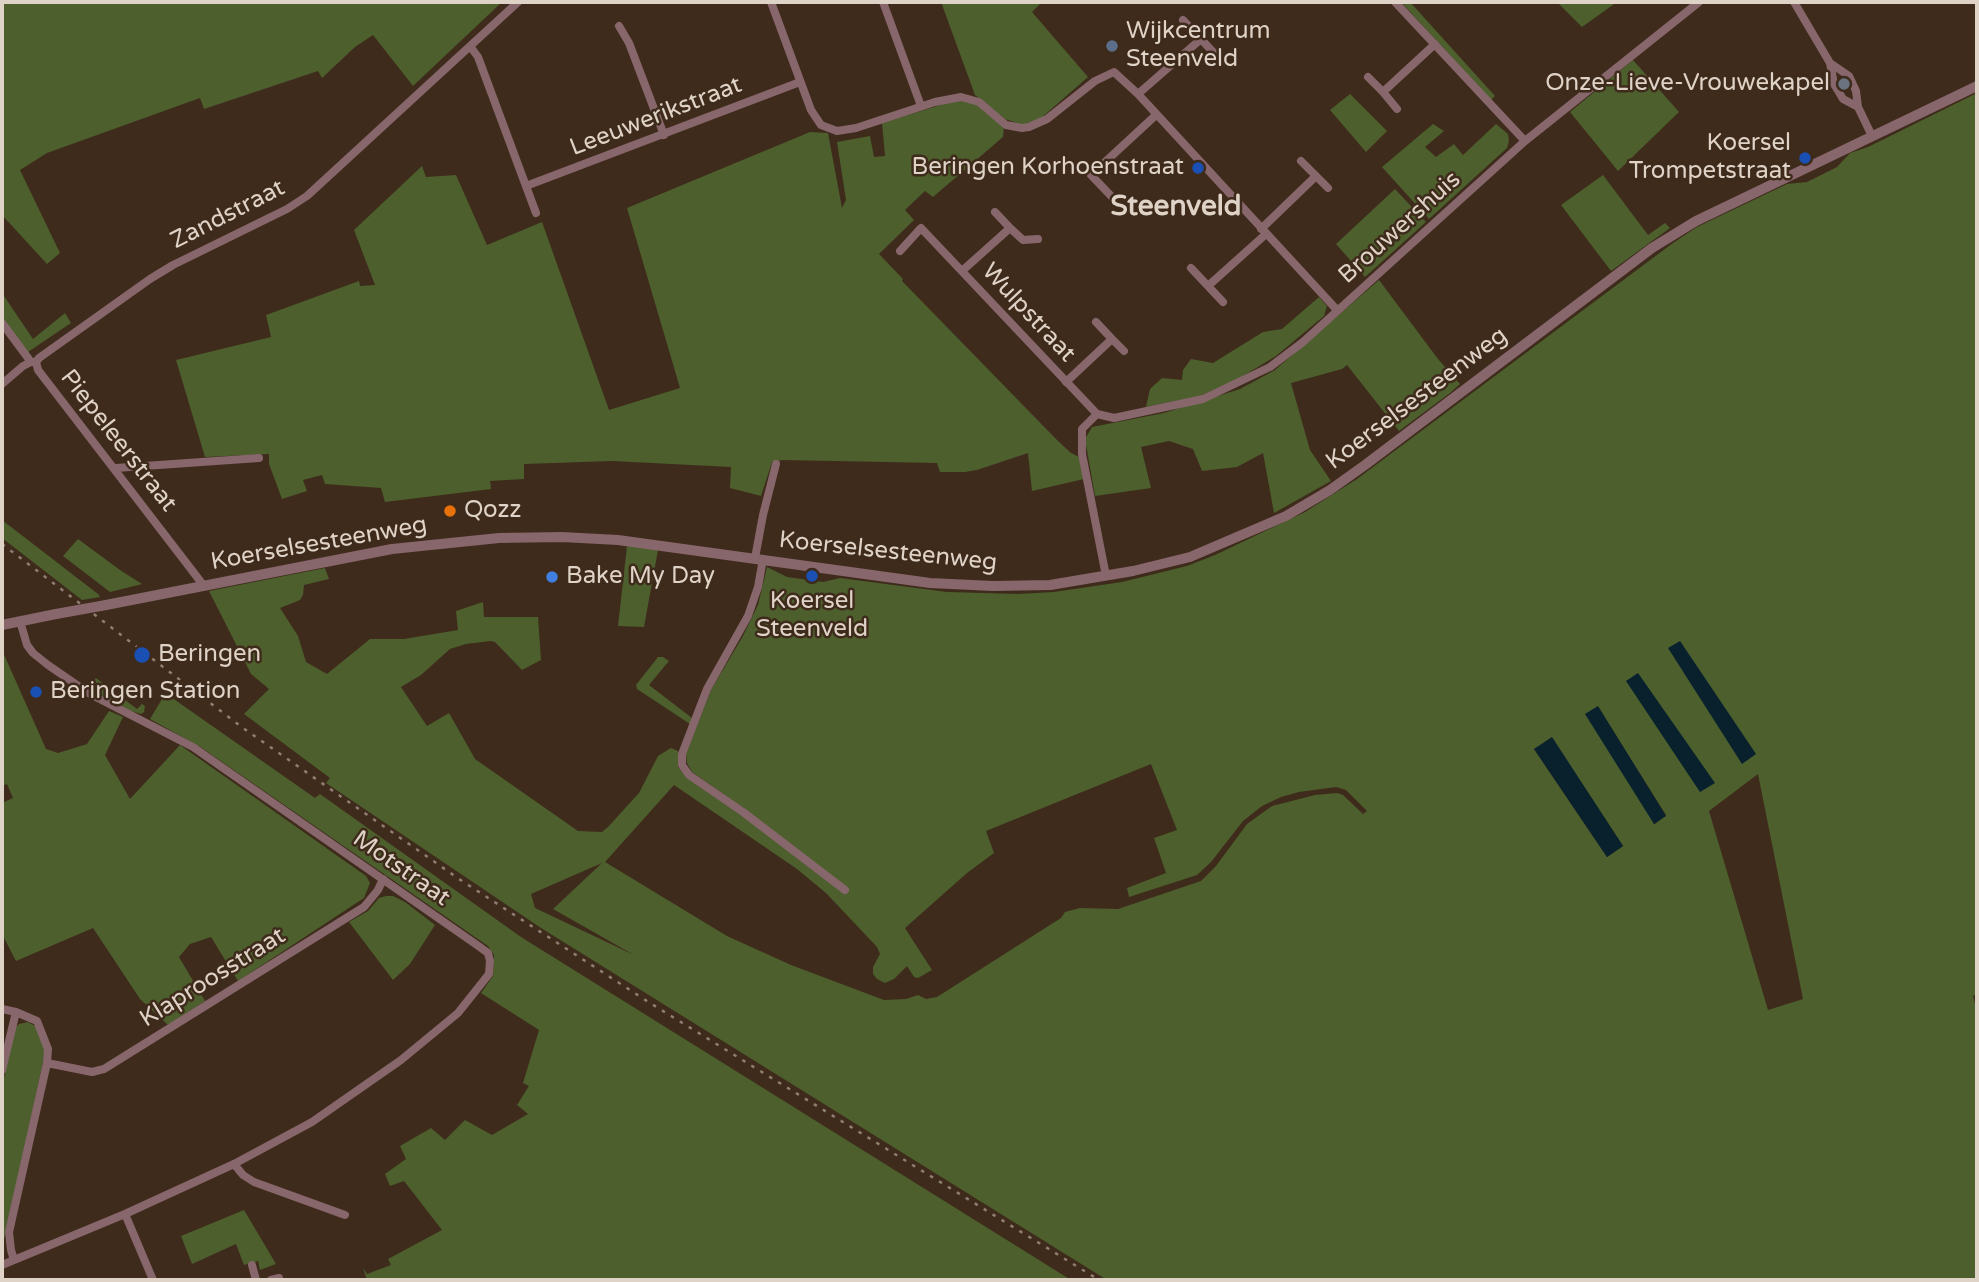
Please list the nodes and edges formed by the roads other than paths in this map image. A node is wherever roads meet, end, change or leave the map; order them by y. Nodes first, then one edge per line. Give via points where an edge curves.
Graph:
1 (518, 2) edge
2 (771, 2) edge
3 (883, 2) edge
4 (1395, 2) edge
5 (1699, 2) edge
6 (1794, 2) edge
7 (1183, 20) dead end
8 (618, 26) dead end
9 (1201, 38) junction
10 (1435, 44) junction
11 (470, 46) junction
12 (1214, 53) dead end
13 (1830, 62) junction
14 (1368, 77) dead end
15 (800, 82) junction
16 (1977, 86) edge
17 (1383, 92) junction
18 (1138, 94) junction
19 (921, 106) junction
20 (1858, 107) junction
21 (1397, 109) dead end
22 (1156, 115) junction
23 (664, 135) junction
24 (1872, 136) junction
25 (1525, 141) junction
26 (1301, 161) dead end
27 (1316, 176) junction
28 (526, 186) junction
29 (1328, 188) dead end
30 (1113, 198) dead end
31 (995, 212) dead end
32 (536, 213) dead end
33 (1010, 228) junction
34 (1264, 231) junction
35 (1038, 239) dead end
36 (900, 251) dead end
37 (1191, 268) dead end
38 (962, 271) junction
39 (1208, 286) junction
40 (1223, 302) dead end
41 (1337, 310) junction
42 (1096, 322) dead end
43 (2, 323) edge
44 (1112, 339) junction
45 (1124, 351) dead end
46 (34, 362) junction
47 (1066, 382) junction
48 (2, 384) edge
49 (1097, 414) junction
50 (259, 458) dead end
51 (776, 464) dead end
52 (116, 468) junction
53 (759, 558) junction
54 (1106, 576) junction
55 (204, 586) junction
56 (20, 621) junction
57 (2, 625) edge
58 (383, 879) junction
59 (845, 890) dead end
60 (2, 1009) edge
61 (16, 1012) junction
62 (6, 1034) edge
63 (47, 1063) junction
64 (2, 1070) edge
65 (234, 1164) junction
66 (125, 1214) junction
67 (345, 1215) dead end
68 (14, 1260) junction
69 (2, 1265) edge
70 (252, 1265) dead end
71 (152, 1280) edge
72 (256, 1280) edge

1 - 11 street, Zandstraat
2 - 15 street
3 - 19 street
4 - 10 street
5 - 25 street, Brouwershuis
6 - 13 street
7 - 9 street
8 - 23 street via 629,43
9 - 12 street
9 - 18 street
10 - 17 street
10 - 25 street
11 - 28 street
11 - 46 street, Zandstraat via 307,196 173,265
13 - 20 street via 1849,76
13 - 20 street via 1834,84 1843,99
14 - 17 street
15 - 19 street via 816,119 837,131
15 - 23 street, Leeuwerikstraat
16 - 24 street, Koerselsesteenweg
17 - 21 street
18 - 19 street via 1114,72 1047,118 1022,128 1006,125 972,99 948,98
18 - 22 street
20 - 24 street
22 - 30 street via 1091,175
22 - 34 street
23 - 28 street, Leeuwerikstraat
24 - 54 street, Koerselsesteenweg via 1696,221 1652,248 1366,466 1286,516 1190,556
25 - 41 street, Brouwershuis
26 - 27 street
27 - 29 street
27 - 34 street
28 - 32 street
31 - 33 street, Wulpstraat
33 - 35 street, Wulpstraat via 1023,240
33 - 38 street, Wulpstraat
34 - 39 street
34 - 41 street
36 - 38 street, Wulpstraat via 921,228
37 - 39 street
38 - 47 street, Wulpstraat
39 - 40 street
41 - 49 street, Brouwershuis via 1270,368 1230,388 1203,399 1114,418
42 - 44 street, Wulpstraat
43 - 46 street, Piepeleerstraat
44 - 45 street, Wulpstraat
44 - 47 street, Wulpstraat
46 - 48 street, Zandstraat
46 - 52 street, Piepeleerstraat
47 - 49 street, Wulpstraat
49 - 54 street via 1083,429 1082,454
50 - 52 street
51 - 53 street via 763,514
52 - 55 street, Piepeleerstraat
53 - 54 street, Koerselsesteenweg via 965,585 1050,585
53 - 55 street, Koerselsesteenweg via 618,540 499,538 392,549
53 - 59 street via 758,587 748,616 707,690 682,765 689,775
55 - 56 street, Koerselsesteenweg, bridge
56 - 57 street, Koerselsesteenweg
56 - 58 street, Motstraat via 33,653 65,677 193,747
58 - 63 street, Klaproosstraat via 364,906 104,1069 92,1072
58 - 65 street, Motstraat via 488,953 489,974 458,1013 401,1060 312,1122
60 - 61 street
61 - 62 street
61 - 63 street via 37,1021 46,1040
62 - 64 street
63 - 68 street via 9,1232
65 - 66 street, Motstraat
65 - 67 street via 254,1182
66 - 68 street, Motstraat
66 - 71 street
68 - 69 street, Motstraat
70 - 72 street

